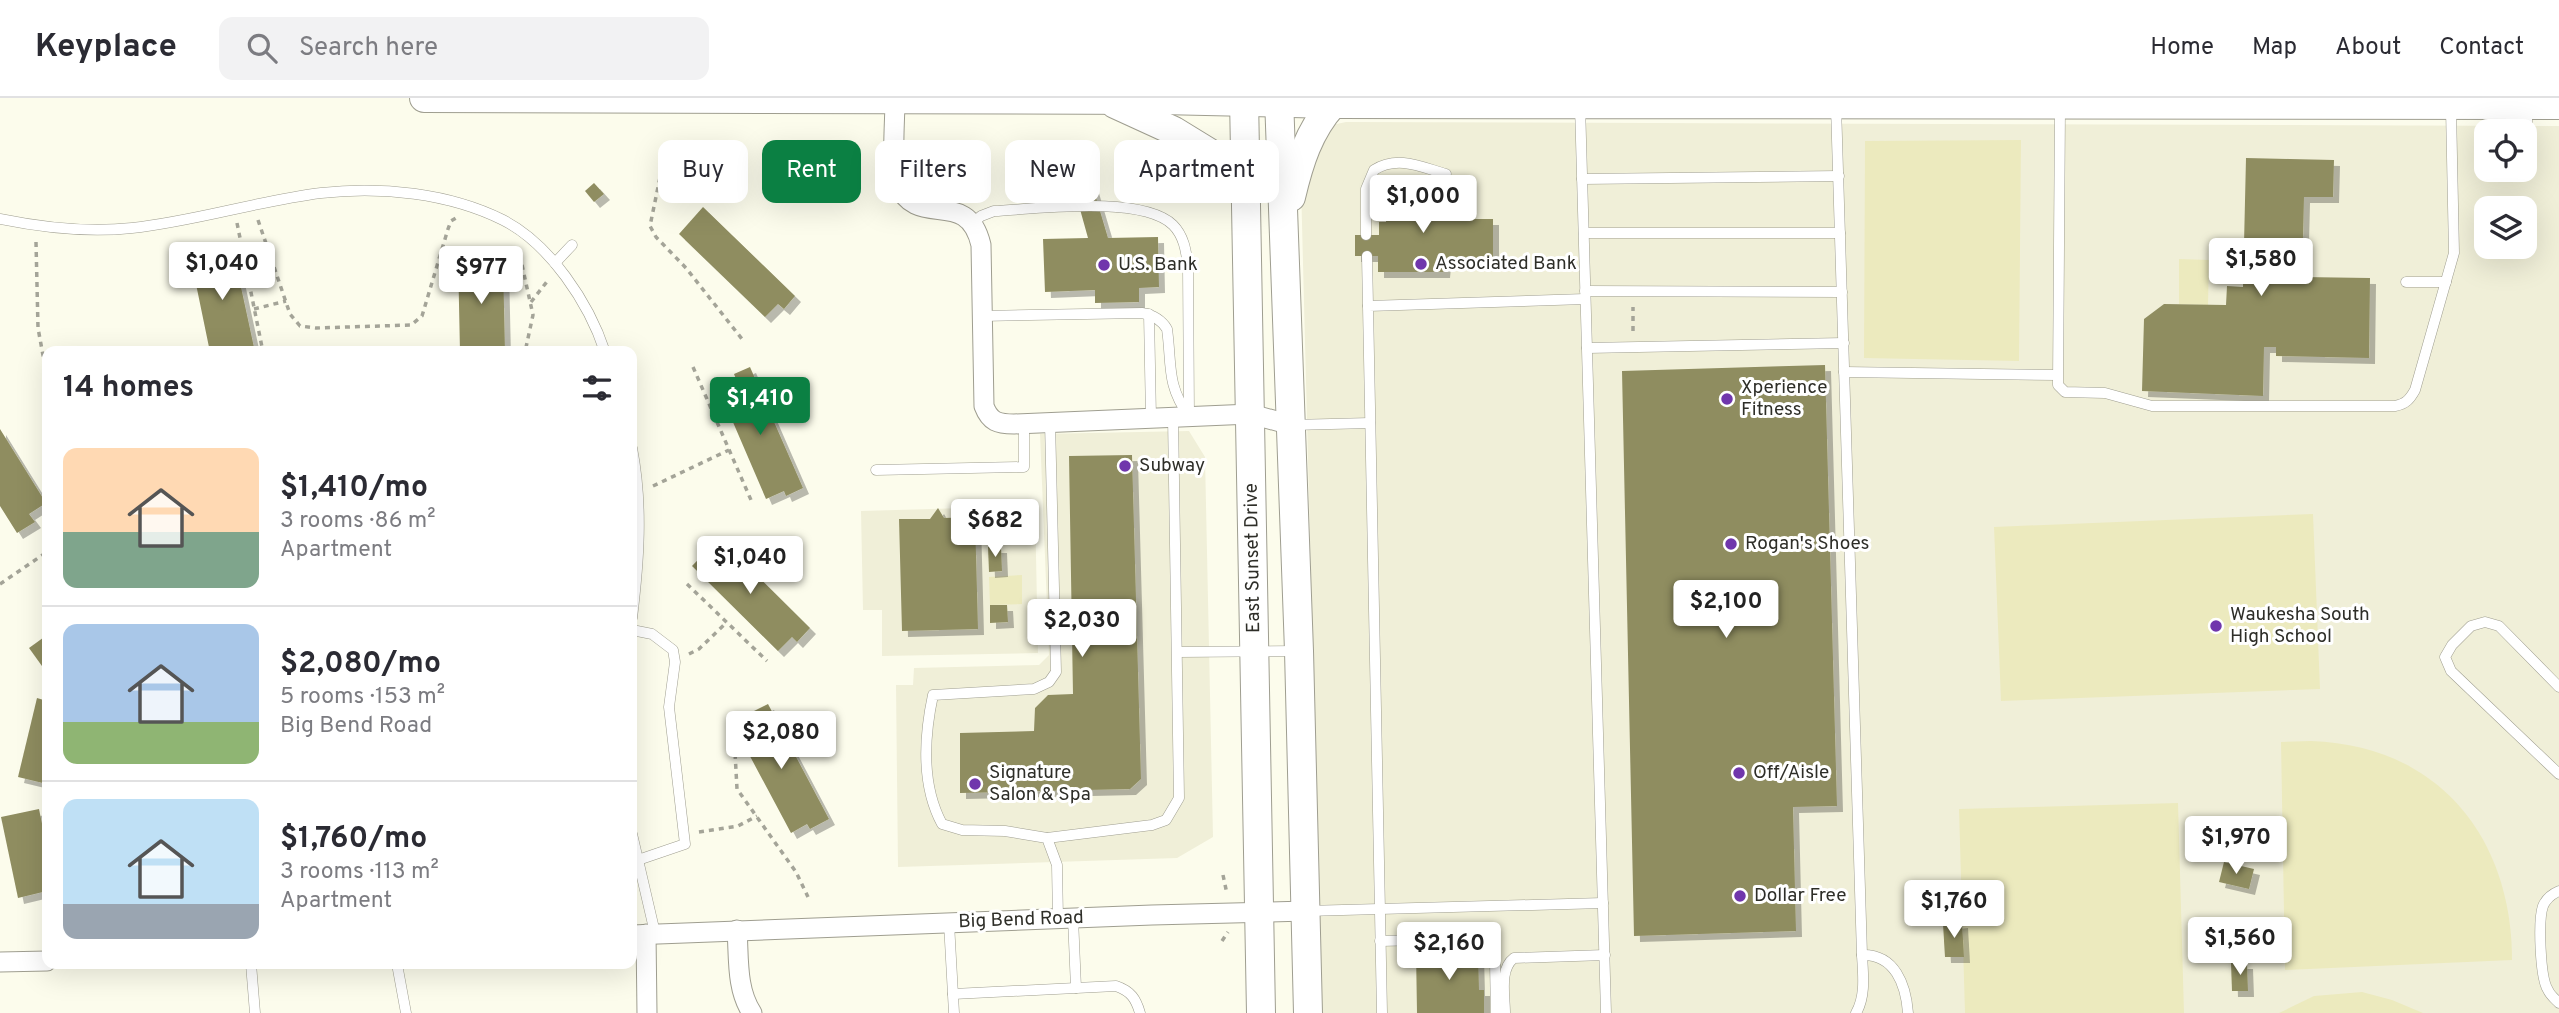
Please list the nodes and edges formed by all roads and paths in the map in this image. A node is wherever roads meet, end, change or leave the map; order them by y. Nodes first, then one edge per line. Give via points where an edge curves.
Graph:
1 (424, 98) edge
2 (943, 99) edge
3 (1162, 99) edge
4 (1244, 100) edge
5 (894, 101) junction
6 (1110, 101) junction
7 (1279, 101) edge
8 (1422, 101) edge
9 (2451, 101) edge
10 (2303, 102) edge
11 (1333, 104) junction
12 (1580, 104) junction
13 (1836, 104) junction
14 (2060, 104) junction
15 (2527, 104) junction
16 (2559, 105) edge
17 (2527, 119) edge
18 (1189, 140) edge
19 (1245, 140) edge
20 (1446, 174) dead end
21 (1839, 176) junction
22 (1582, 180) junction
23 (658, 187) edge
24 (1246, 203) edge
25 (254, 205) junction
26 (234, 208) junction
27 (461, 218) dead end
28 (0, 219) edge
29 (973, 223) junction
30 (1284, 223) junction
31 (37, 226) junction
32 (1584, 233) junction
33 (1840, 233) junction
34 (1366, 235) dead end
35 (572, 245) dead end
36 (1367, 256) dead end
37 (555, 263) junction
38 (522, 265) dead end
39 (547, 273) dead end
40 (2406, 282) dead end
41 (2446, 282) junction
42 (1633, 291) junction
43 (1842, 292) junction
44 (1585, 295) junction
45 (286, 301) junction
46 (531, 302) junction
47 (1368, 306) junction
48 (254, 309) junction
49 (1149, 314) junction
50 (982, 316) junction
51 (742, 339) dead end
52 (1844, 343) junction
53 (262, 346) edge
54 (527, 346) edge
55 (602, 346) edge
56 (1633, 347) junction
57 (42, 348) edge
58 (1587, 348) junction
59 (693, 367) dead end
60 (1844, 372) junction
61 (2057, 375) junction
62 (1251, 414) junction
63 (1181, 417) junction
64 (1151, 418) junction
65 (1050, 422) junction
66 (1024, 423) junction
67 (1370, 423) junction
68 (1292, 425) junction
69 (729, 450) junction
70 (876, 470) dead end
71 (637, 485) edge
72 (638, 492) junction
73 (751, 500) dead end
74 (42, 555) edge
75 (637, 568) edge
76 (687, 583) dead end
77 (0, 584) edge
78 (727, 622) junction
79 (637, 631) edge
80 (1254, 650) junction
81 (1299, 651) junction
82 (1178, 652) junction
83 (767, 661) dead end
84 (675, 662) junction
85 (2559, 687) edge
86 (734, 734) dead end
87 (2559, 774) edge
88 (757, 816) junction
89 (684, 834) junction
90 (1047, 838) junction
91 (637, 856) edge
92 (638, 860) junction
93 (2559, 891) edge
94 (808, 897) dead end
95 (1603, 903) junction
96 (1380, 910) junction
97 (1306, 911) junction
98 (1259, 912) junction
99 (1065, 918) junction
100 (949, 923) junction
101 (737, 930) junction
102 (644, 934) edge
103 (1380, 941) junction
104 (1605, 955) junction
105 (1863, 955) junction
106 (42, 961) edge
107 (0, 962) edge
108 (251, 969) edge
109 (398, 969) edge
110 (1076, 988) junction
111 (953, 994) junction
112 (2559, 1003) edge
113 (403, 1012) edge
114 (255, 1013) edge
115 (647, 1013) edge
116 (752, 1013) edge
117 (954, 1013) edge
118 (1140, 1013) edge
119 (1261, 1013) edge
120 (1308, 1013) edge
121 (1382, 1013) edge
122 (1496, 1013) edge
123 (1505, 1013) edge
124 (1606, 1013) edge
125 (1856, 1013) edge
126 (1908, 1013) edge

1 - 5 main road
2 - 5 main road
2 - 6 main road
3 - 4 main road
3 - 6 main road
4 - 7 main road
4 - 19 main road, East Sunset Drive
5 - 29 street via 895,173 902,192 916,206 958,212
6 - 18 main road
7 - 11 main road
7 - 30 main road
8 - 11 main road
8 - 12 main road
9 - 10 main road
9 - 15 main road
9 - 41 lane via 2455,244
10 - 14 main road
11 - 30 main road via 1319,119 1299,163
12 - 13 main road
12 - 22 lane
13 - 14 main road
13 - 21 lane
14 - 61 lane
15 - 16 main road
15 - 17 lane
20 - 34 lane via 1410,163 1389,163 1374,170 1366,189
21 - 22 lane
21 - 33 lane
22 - 32 lane
23 - 51 path via 650,226 656,237
24 - 62 main road, East Sunset Drive
25 - 26 lane
25 - 37 lane via 340,191 425,196 503,220
25 - 45 path
26 - 31 lane via 131,228
26 - 48 path
27 - 45 path via 451,221 425,309 411,325 300,326
28 - 31 lane
29 - 50 street via 981,245
29 - 63 lane via 994,211 1114,207 1153,213 1174,226 1188,265
30 - 68 main road
31 - 57 path via 35,272
32 - 33 lane
32 - 44 lane
33 - 43 lane
35 - 37 lane
36 - 47 lane
37 - 55 lane via 575,289
38 - 46 path
39 - 46 path via 548,282
40 - 41 lane
41 - 61 lane via 2415,390 2403,404 2152,405 2105,393 2065,392
42 - 43 lane
42 - 44 lane
42 - 56 path
43 - 52 lane
44 - 47 lane
44 - 58 lane
45 - 48 path
46 - 54 path
47 - 67 lane
48 - 53 path
49 - 50 lane
49 - 63 lane via 1167,329 1171,383
49 - 64 lane
50 - 66 street via 984,406 997,424
52 - 56 lane
52 - 60 lane
56 - 58 lane
58 - 95 lane
59 - 69 path
60 - 61 lane
60 - 105 lane
62 - 63 street
62 - 68 street
62 - 80 main road, East Sunset Drive
63 - 64 street
63 - 82 lane
64 - 65 street
65 - 66 street
65 - 90 lane via 1056,672 1049,682 1034,689 933,695 927,736 927,775 933,807 942,824
66 - 70 lane via 1024,467
67 - 68 lane
67 - 96 lane
68 - 81 main road
69 - 72 path
69 - 73 path
71 - 72 lane
72 - 75 lane
74 - 77 path
76 - 78 path
78 - 83 path
78 - 84 path via 699,649
79 - 84 lane via 652,634 673,650
80 - 81 lane
80 - 82 lane
80 - 98 main road, East Sunset Drive
81 - 97 main road
82 - 90 lane via 1181,785 1173,811 1166,820 1152,825
84 - 89 lane via 669,708
85 - 87 lane via 2499,626 2485,622 2471,626 2445,657 2451,671
86 - 88 path via 737,789
88 - 89 path via 730,828
88 - 94 path
89 - 92 lane via 685,844
90 - 99 lane via 1057,865
91 - 92 lane
92 - 102 lane
93 - 112 lane via 2544,903 2541,915 2543,978
95 - 96 lane
95 - 104 lane
96 - 97 lane
96 - 103 lane
97 - 98 street, Big Bend Road
97 - 120 main road
98 - 99 street, Big Bend Road
98 - 119 main road, East Sunset Drive
99 - 100 street, Big Bend Road
99 - 110 lane
100 - 101 street, Big Bend Road
100 - 111 lane
101 - 102 street, Big Bend Road
101 - 116 street via 743,994
102 - 115 street
103 - 121 lane
103 - 122 lane via 1464,939 1485,944 1495,962
104 - 123 lane via 1514,958 1506,969
104 - 124 lane
105 - 125 lane via 1861,1004
105 - 126 lane via 1885,960 1895,970
106 - 107 street
108 - 114 lane
109 - 113 lane
110 - 111 lane
110 - 118 lane via 1125,989
111 - 117 lane

